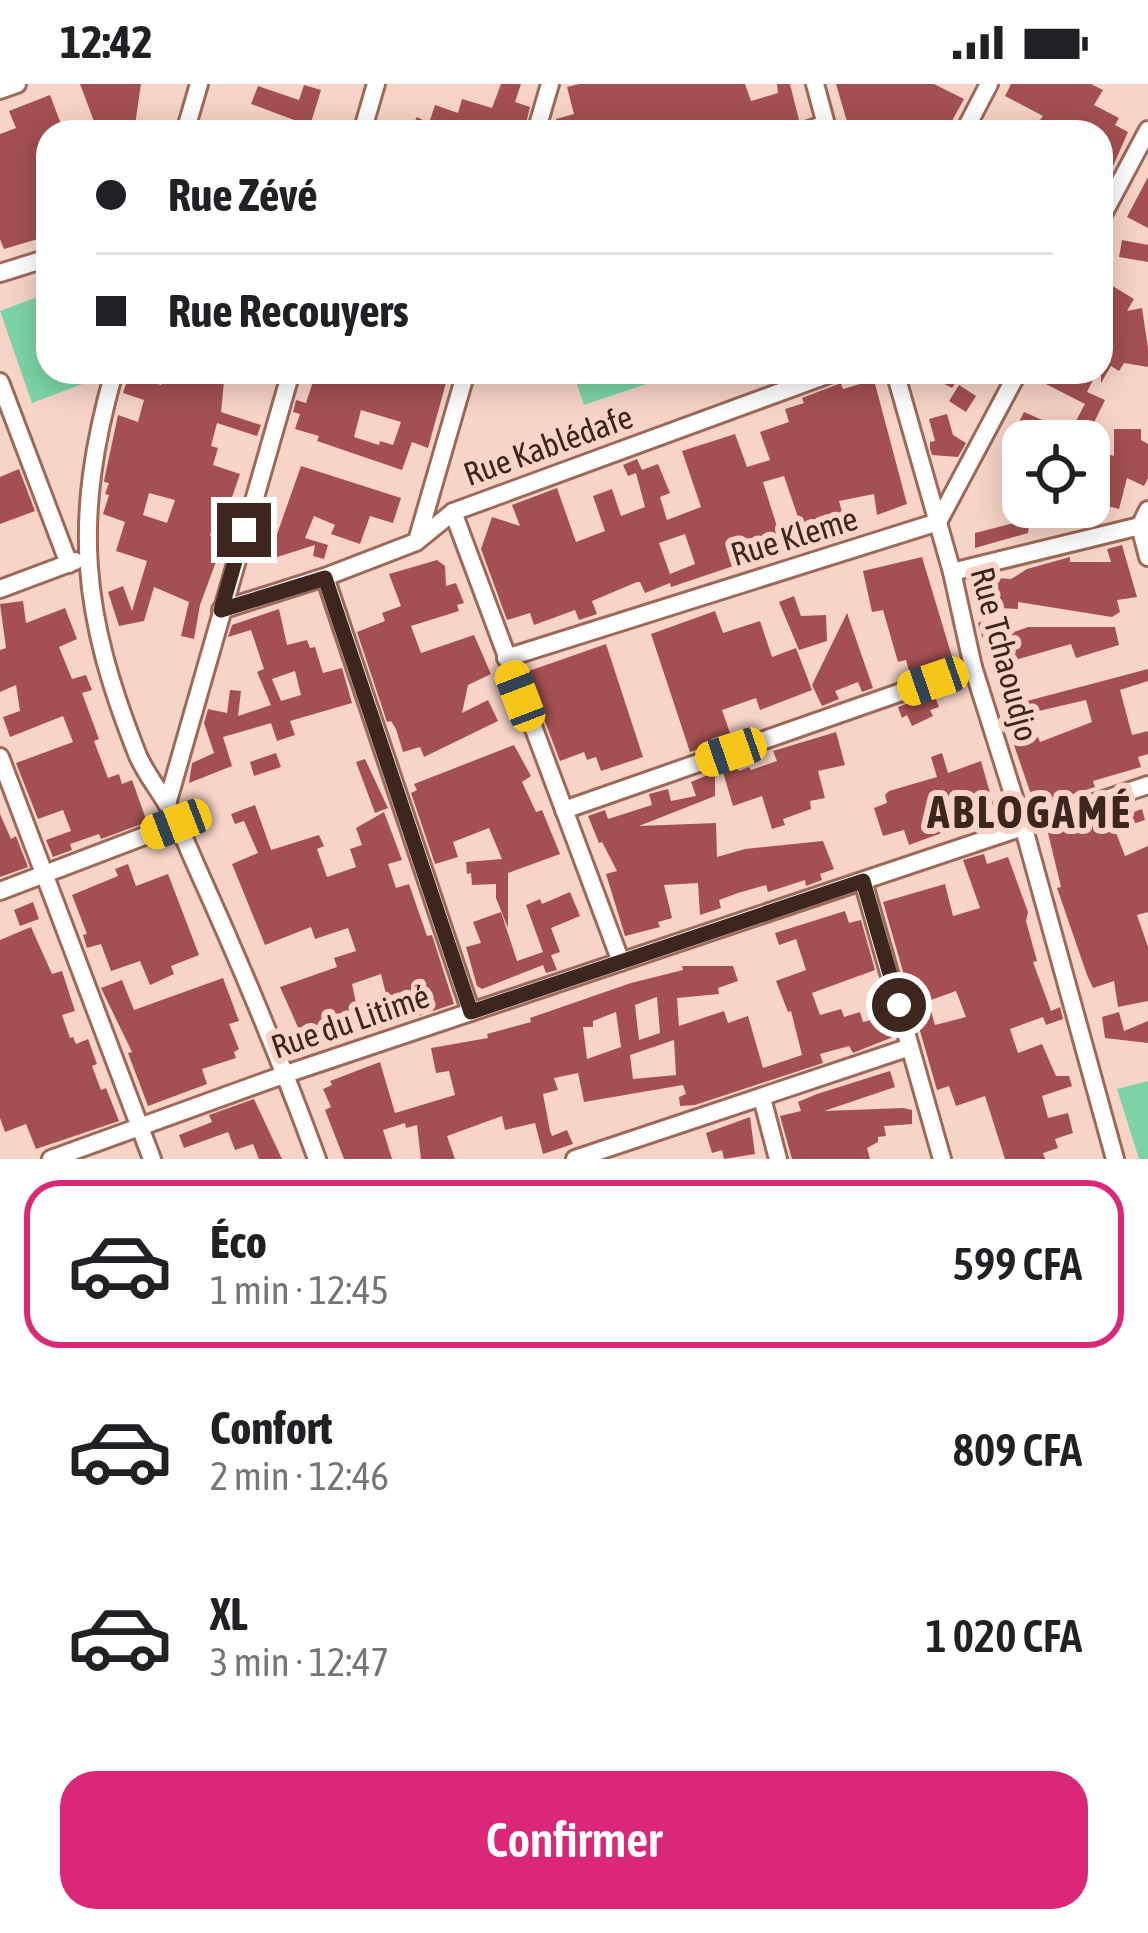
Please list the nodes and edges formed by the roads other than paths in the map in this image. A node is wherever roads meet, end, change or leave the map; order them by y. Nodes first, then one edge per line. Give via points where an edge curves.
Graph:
1 (17, 84) edge
2 (199, 84) edge
3 (376, 84) edge
4 (550, 84) edge
5 (815, 84) edge
6 (988, 84) edge
7 (0, 90) edge
8 (188, 120) edge
9 (366, 120) edge
10 (540, 120) edge
11 (825, 120) edge
12 (970, 120) edge
13 (1148, 130) edge
14 (1113, 196) edge
15 (36, 262) edge
16 (0, 273) edge
17 (0, 382) edge
18 (111, 384) edge
19 (287, 384) edge
20 (462, 384) edge
21 (802, 384) edge
22 (898, 384) edge
23 (1012, 384) edge
24 (453, 512) junction
25 (1144, 518) edge
26 (938, 522) junction
27 (416, 542) junction
28 (87, 557) junction
29 (1148, 557) edge
30 (68, 564) junction
31 (952, 572) junction
32 (325, 578) junction
33 (0, 589) edge
34 (221, 610) junction
35 (506, 658) junction
36 (973, 667) junction
37 (0, 757) edge
38 (1148, 785) edge
39 (167, 804) junction
40 (564, 810) junction
41 (176, 824) junction
42 (1024, 829) junction
43 (45, 874) junction
44 (863, 881) junction
45 (0, 892) edge
46 (621, 962) junction
47 (471, 1012) junction
48 (910, 1047) junction
49 (286, 1074) junction
50 (762, 1098) junction
51 (140, 1128) junction
52 (51, 1159) edge
53 (152, 1159) edge
54 (316, 1159) edge
55 (575, 1159) edge
56 (778, 1159) edge
57 (942, 1159) edge
58 (1114, 1159) edge

1 - 7 street
2 - 8 street
3 - 9 street
4 - 10 street
5 - 11 street
6 - 12 street
13 - 14 street
15 - 16 street
17 - 30 street
18 - 28 street via 88,488
19 - 34 street
20 - 27 street
21 - 24 street, Rue Kablédafe
22 - 26 street, Rue Tchaoudjo
23 - 26 street
24 - 27 street, Rue Kablédafe
24 - 35 street
25 - 29 street
25 - 31 street
26 - 31 street, Rue Tchaoudjo
26 - 35 street, Rue Kleme
27 - 32 street, Rue Kablédafe
28 - 30 street
28 - 39 street via 94,625 138,755
30 - 33 street
31 - 36 street, Rue Tchaoudjo
32 - 34 street, Rue Kablédafe
32 - 47 street
34 - 39 street
35 - 40 street
36 - 40 street
36 - 42 street, Rue Tchaoudjo
37 - 43 street
38 - 42 street, Rue du Litimé
39 - 41 street
40 - 46 street
41 - 43 street
41 - 49 street
42 - 44 street, Rue du Litimé
42 - 58 street, Rue Tchaoudjo
43 - 45 street
43 - 51 street
44 - 46 street, Rue du Litimé
44 - 48 street
46 - 47 street, Rue du Litimé
47 - 49 street, Rue du Litimé
48 - 50 street
48 - 57 street
49 - 51 street, Rue du Litimé
49 - 54 street
50 - 55 street
50 - 56 street
51 - 52 street, Rue du Litimé
51 - 53 street

